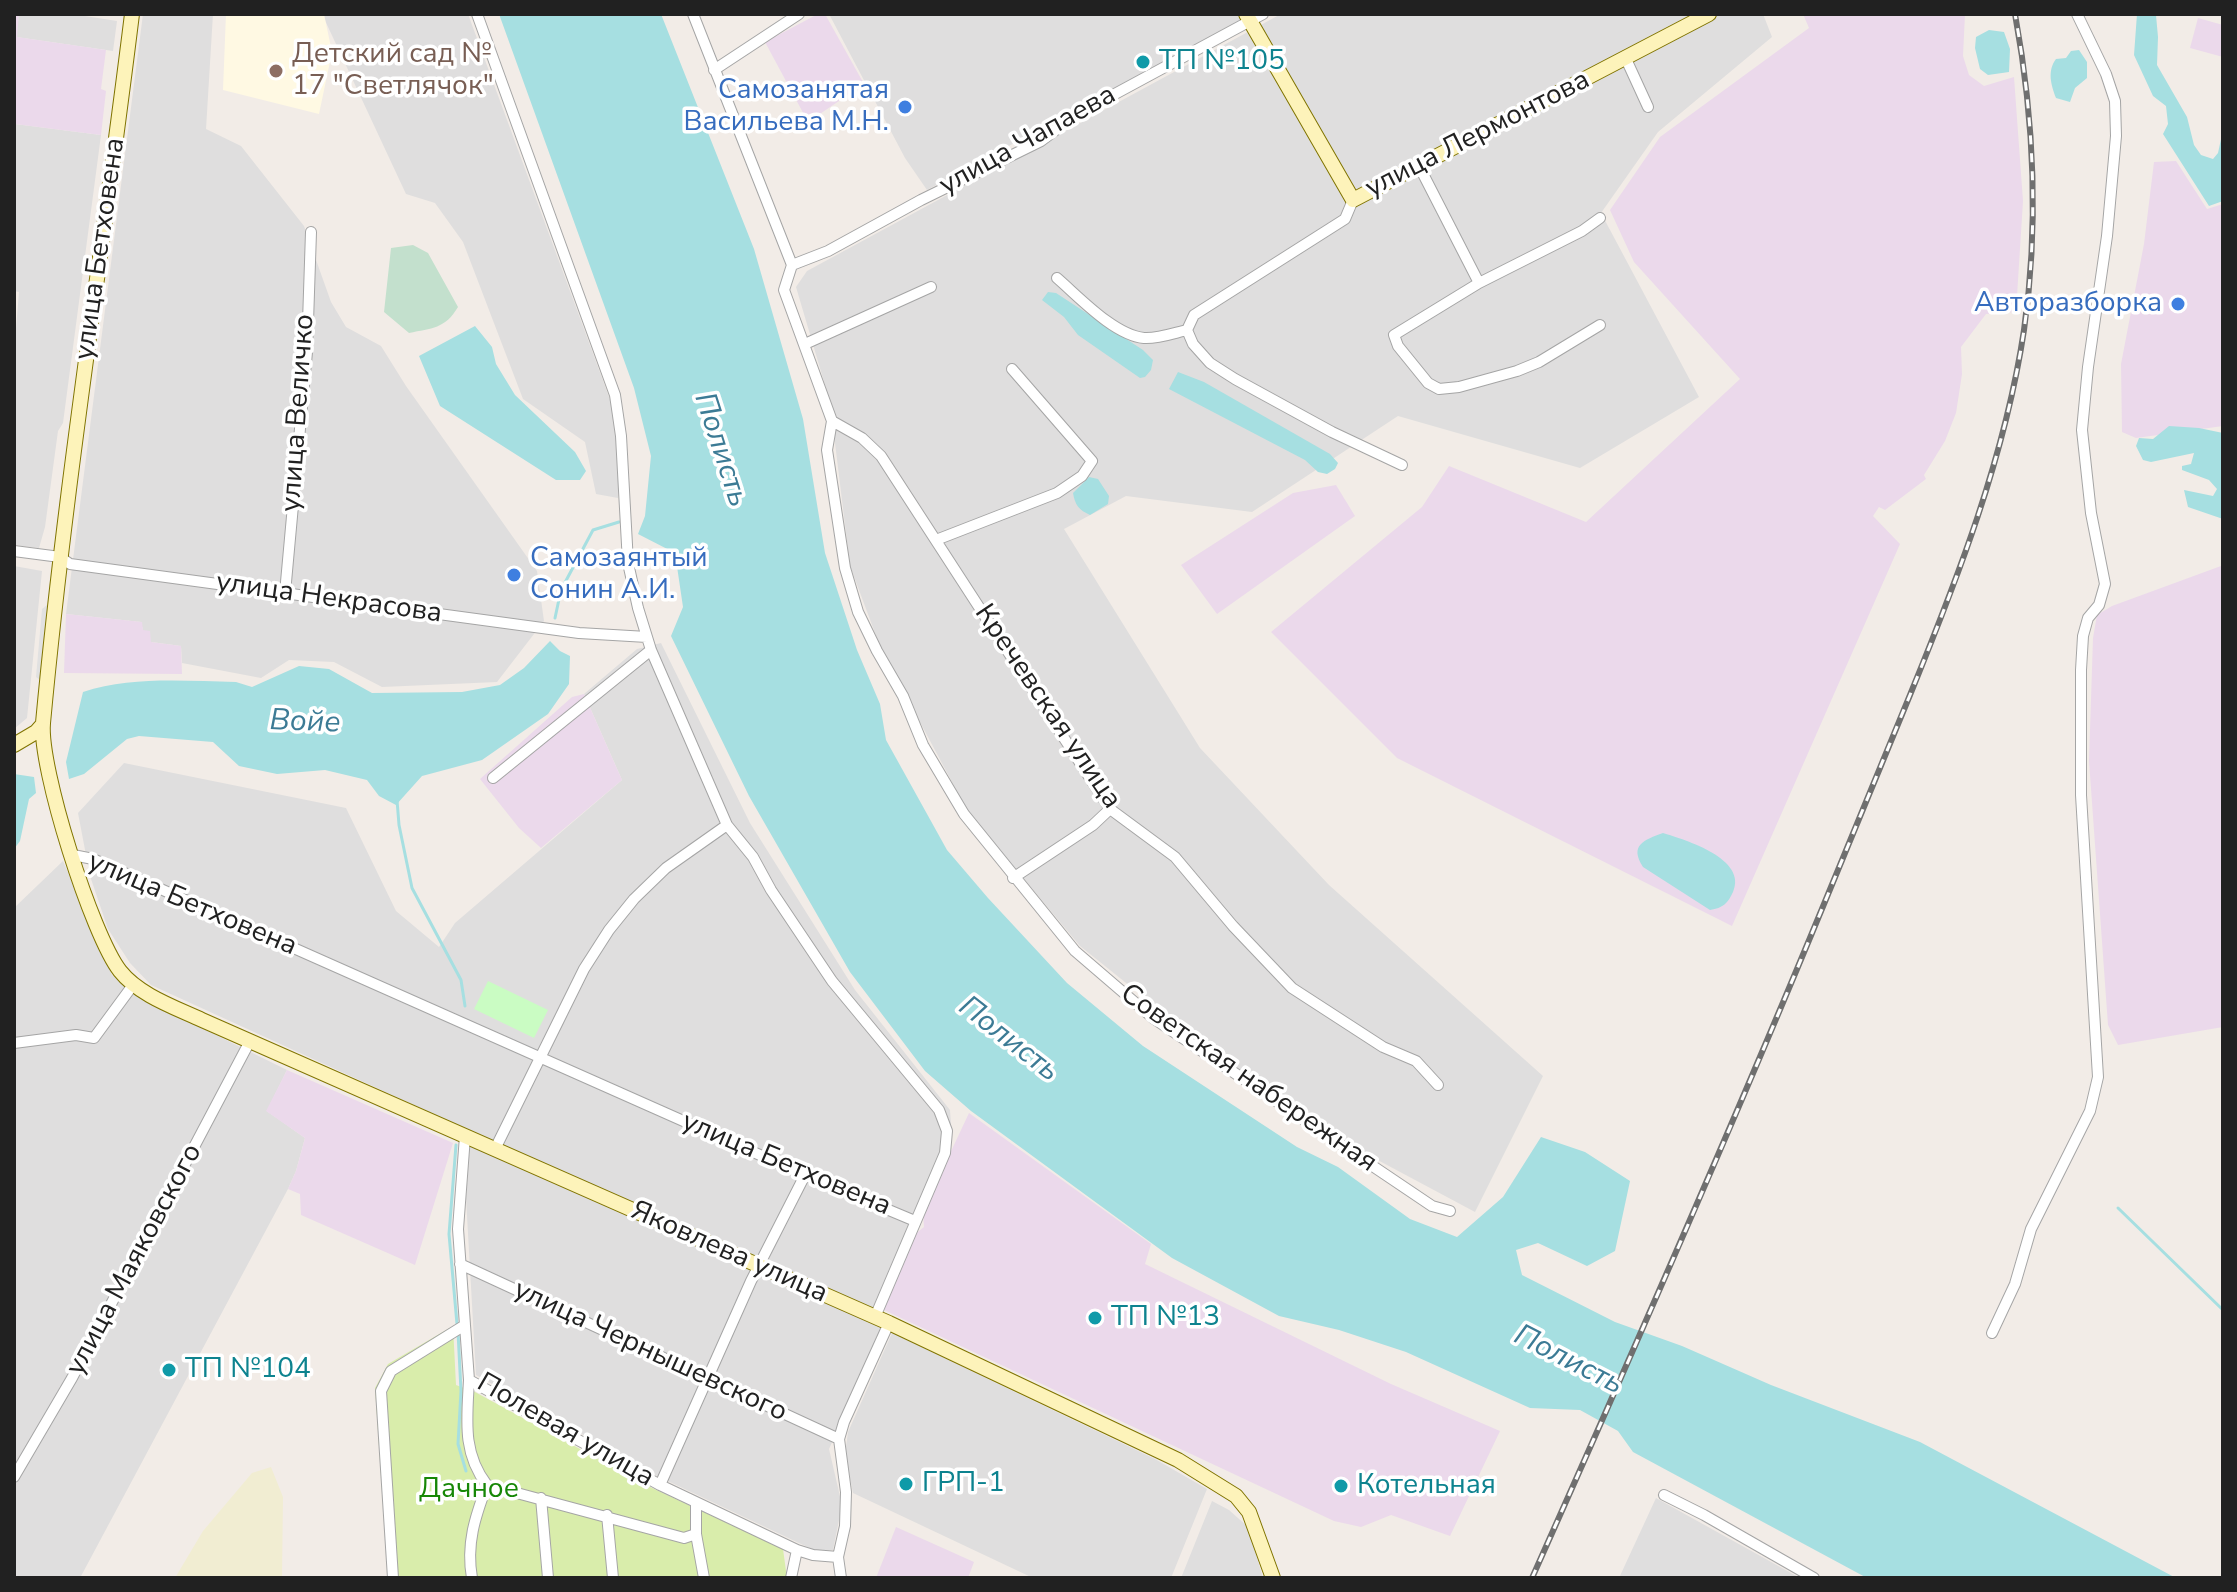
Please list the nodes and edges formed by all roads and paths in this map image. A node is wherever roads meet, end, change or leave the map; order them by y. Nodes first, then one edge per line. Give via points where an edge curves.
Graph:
1 (132, 14) edge
2 (477, 14) edge
3 (693, 14) edge
4 (799, 14) edge
5 (1709, 14) edge
6 (2077, 14) edge
7 (1253, 16) edge
8 (1626, 59) junction
9 (714, 70) junction
10 (1648, 107) dead end
11 (1419, 166) junction
12 (1353, 200) junction
13 (1600, 218) dead end
14 (311, 232) dead end
15 (792, 265) junction
16 (1057, 278) dead end
17 (1479, 283) junction
18 (931, 287) dead end
19 (1600, 325) dead end
20 (1187, 330) junction
21 (805, 344) junction
22 (1012, 369) dead end
23 (832, 421) junction
24 (1402, 465) dead end
25 (936, 540) junction
26 (14, 551) edge
27 (60, 557) junction
28 (285, 593) junction
29 (647, 637) junction
30 (651, 650) junction
31 (43, 724) junction
32 (14, 745) edge
33 (493, 778) dead end
34 (1110, 809) junction
35 (727, 825) junction
36 (73, 855) junction
37 (1013, 878) junction
38 (133, 985) junction
39 (250, 1041) junction
40 (14, 1043) edge
41 (539, 1056) junction
42 (1438, 1085) dead end
43 (465, 1136) junction
44 (495, 1149) junction
45 (805, 1175) junction
46 (1450, 1211) dead end
47 (915, 1221) junction
48 (460, 1264) junction
49 (759, 1267) junction
50 (882, 1320) junction
51 (465, 1325) junction
52 (1992, 1333) dead end
53 (708, 1378) junction
54 (469, 1380) junction
55 (839, 1439) junction
56 (14, 1477) edge
57 (487, 1485) junction
58 (660, 1485) junction
59 (1664, 1495) dead end
60 (541, 1498) junction
61 (696, 1503) junction
62 (607, 1515) junction
63 (696, 1534) junction
64 (797, 1550) junction
65 (838, 1557) junction
66 (393, 1578) edge
67 (472, 1578) edge
68 (548, 1578) edge
69 (613, 1578) edge
70 (704, 1578) edge
71 (791, 1578) edge
72 (841, 1578) edge
73 (1273, 1578) edge
74 (1814, 1578) edge

1 - 27 street, улица Бетховена
2 - 29 street via 615,395 628,563
3 - 9 street, Советская набережная
4 - 9 street
5 - 8 street, улица Лермонтова
6 - 52 street via 2115,101 2116,136 2082,430 2105,584 2099,605 2088,618 2081,670 2081,795 2098,1077 2090,1111 2031,1229 2015,1284
7 - 12 street
7 - 15 street, улица Чапаева via 1076,115 1041,141
8 - 10 street
8 - 11 street, улица Лермонтова
9 - 15 street, Советская набережная
11 - 12 street, улица Лермонтова
11 - 17 street
12 - 20 street, улица Лермонтова via 1345,219 1194,315
13 - 17 street
14 - 28 street, улица Величко via 307,352
15 - 21 street, Советская набережная via 784,290
16 - 20 street via 1130,334 1145,338
17 - 19 street via 1394,335 1428,383 1439,389 1517,371
18 - 21 street
20 - 24 street via 1210,363 1235,379
21 - 23 street, Советская набережная
22 - 25 street via 1092,461 1082,476 1057,493
23 - 25 street, Кречевская улица via 881,456
23 - 37 street, Советская набережная via 827,450 845,568 858,612 923,745 964,814
25 - 34 street, Кречевская улица
26 - 27 street, улица Некрасова
27 - 28 street, улица Некрасова via 70,564
27 - 31 street, улица Бетховена
28 - 29 street, улица Некрасова via 564,632
29 - 30 street
30 - 33 street
30 - 35 street
31 - 32 street
31 - 36 street, улица Бетховена via 50,773
34 - 37 street
34 - 42 street, Кречевская улица via 1175,857 1292,988 1383,1047 1416,1061
35 - 41 street via 666,868 634,899 584,969
35 - 47 street via 832,981 939,1110 947,1131 945,1153
36 - 38 street, Яковлева улица via 97,929
36 - 41 street, улица Бетховена via 93,859
37 - 46 street, Советская набережная via 1075,951 1153,1018 1432,1206
38 - 39 street, Яковлева улица
38 - 40 street via 94,1038 76,1035
39 - 43 street, Яковлева улица
39 - 56 street, улица Маяковского
41 - 44 street
41 - 45 street, улица Бетховена
43 - 44 street, Яковлева улица
43 - 48 street, Полевая улица
44 - 49 street, Яковлева улица
45 - 47 street, улица Бетховена
45 - 49 street
47 - 50 street
48 - 51 street, Полевая улица
48 - 53 street, улица Чернышевского
49 - 50 street, Яковлева улица
49 - 53 street
50 - 55 street
50 - 73 street, Яковлева улица via 1216,1481 1249,1512
51 - 54 street, Полевая улица
51 - 66 street via 391,1371 381,1391
53 - 55 street, улица Чернышевского
53 - 58 street
54 - 57 street via 467,1438 472,1462
54 - 58 street, Полевая улица
55 - 65 street via 846,1503
57 - 60 street
57 - 67 street via 470,1539
58 - 61 street, Полевая улица
59 - 74 street
60 - 62 street
60 - 68 street
61 - 63 street
61 - 64 street, Полевая улица
62 - 63 street via 684,1538
62 - 69 street
63 - 70 street
64 - 65 street, Полевая улица
64 - 71 street
65 - 72 street

